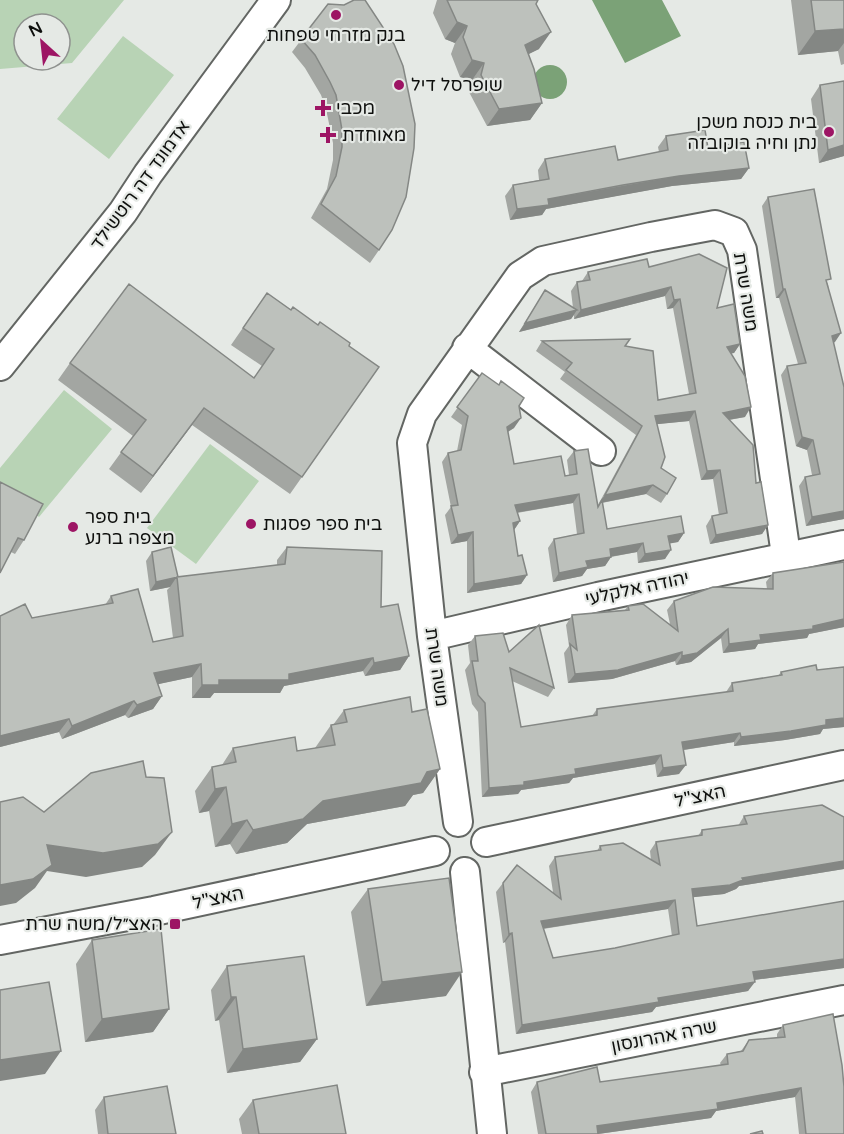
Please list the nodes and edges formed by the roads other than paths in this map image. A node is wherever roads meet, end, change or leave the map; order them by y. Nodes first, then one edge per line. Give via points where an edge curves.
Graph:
1 (276, 0) edge
2 (467, 348) junction
3 (0, 366) edge
4 (601, 451) dead end
5 (844, 545) edge
6 (786, 555) junction
7 (432, 636) junction
8 (844, 765) edge
9 (458, 822) junction
10 (486, 842) junction
11 (435, 851) junction
12 (465, 872) junction
13 (0, 940) edge
14 (843, 1009) edge
15 (484, 1072) junction
16 (492, 1134) edge

1 - 3 street, אדמונד דה רוטשילד via 123,212
2 - 4 street
2 - 6 street, משה שרת via 520,276 543,261 715,225 734,232 742,250
2 - 7 street, משה שרת via 422,414 412,443
5 - 6 street, יהודה אלקלעי
6 - 7 street, יהודה אלקלעי
7 - 9 street, משה שרת
8 - 10 street, האצ"ל
9 - 10 street via 473,824
9 - 11 street via 440,831
10 - 12 street via 482,861
11 - 12 street via 446,867
11 - 13 street, האצ"ל
12 - 15 street
14 - 15 street, שרה אהרונסון
15 - 16 street

